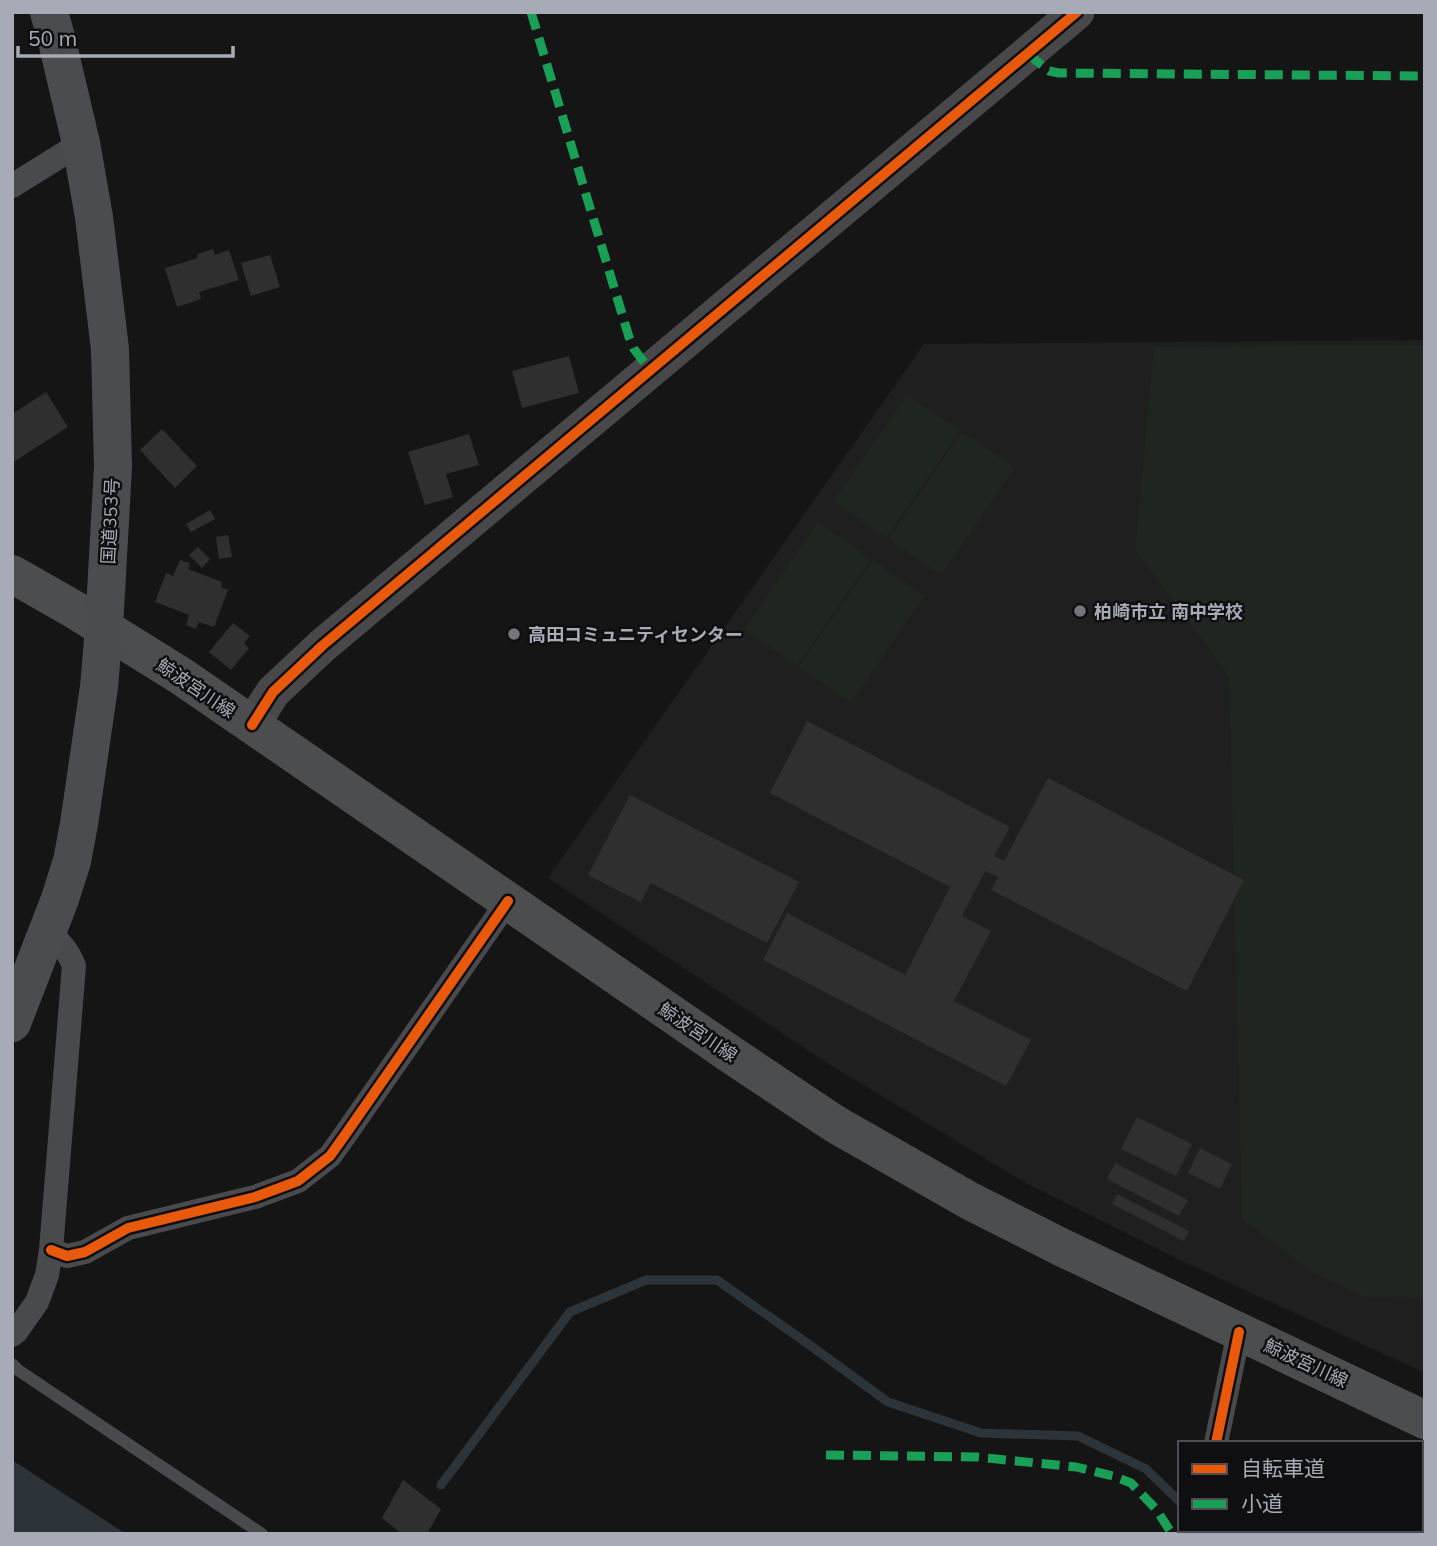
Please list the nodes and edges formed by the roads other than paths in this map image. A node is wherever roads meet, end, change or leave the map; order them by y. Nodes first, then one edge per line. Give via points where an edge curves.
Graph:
1 (49, 12) edge
2 (1077, 12) edge
3 (81, 143) junction
4 (12, 186) edge
5 (12, 574) edge
6 (104, 628) junction
7 (252, 725) junction
8 (508, 901) junction
9 (47, 932) junction
10 (12, 1023) edge
11 (51, 1251) junction
12 (1239, 1332) junction
13 (12, 1335) edge
14 (12, 1364) edge
15 (1425, 1420) edge
16 (1216, 1441) edge
17 (261, 1534) edge

1 - 3 highway, 国道353号
2 - 7 street via 322,646 273,692
3 - 4 street
3 - 6 highway, 国道353号 via 110,349 113,467
5 - 6 main road, 鯨波宮川線
6 - 7 main road, 鯨波宮川線
6 - 9 highway, 国道353号 via 79,824 72,861
7 - 8 main road, 鯨波宮川線
8 - 11 street via 330,1156 298,1181 255,1197 128,1228 85,1252 67,1256
8 - 12 main road, 鯨波宮川線 via 835,1124 970,1201
9 - 10 highway, 国道353号
9 - 11 street via 59,940 74,966
11 - 13 street via 37,1302
12 - 15 main road, 鯨波宮川線
12 - 16 street
14 - 17 lane

